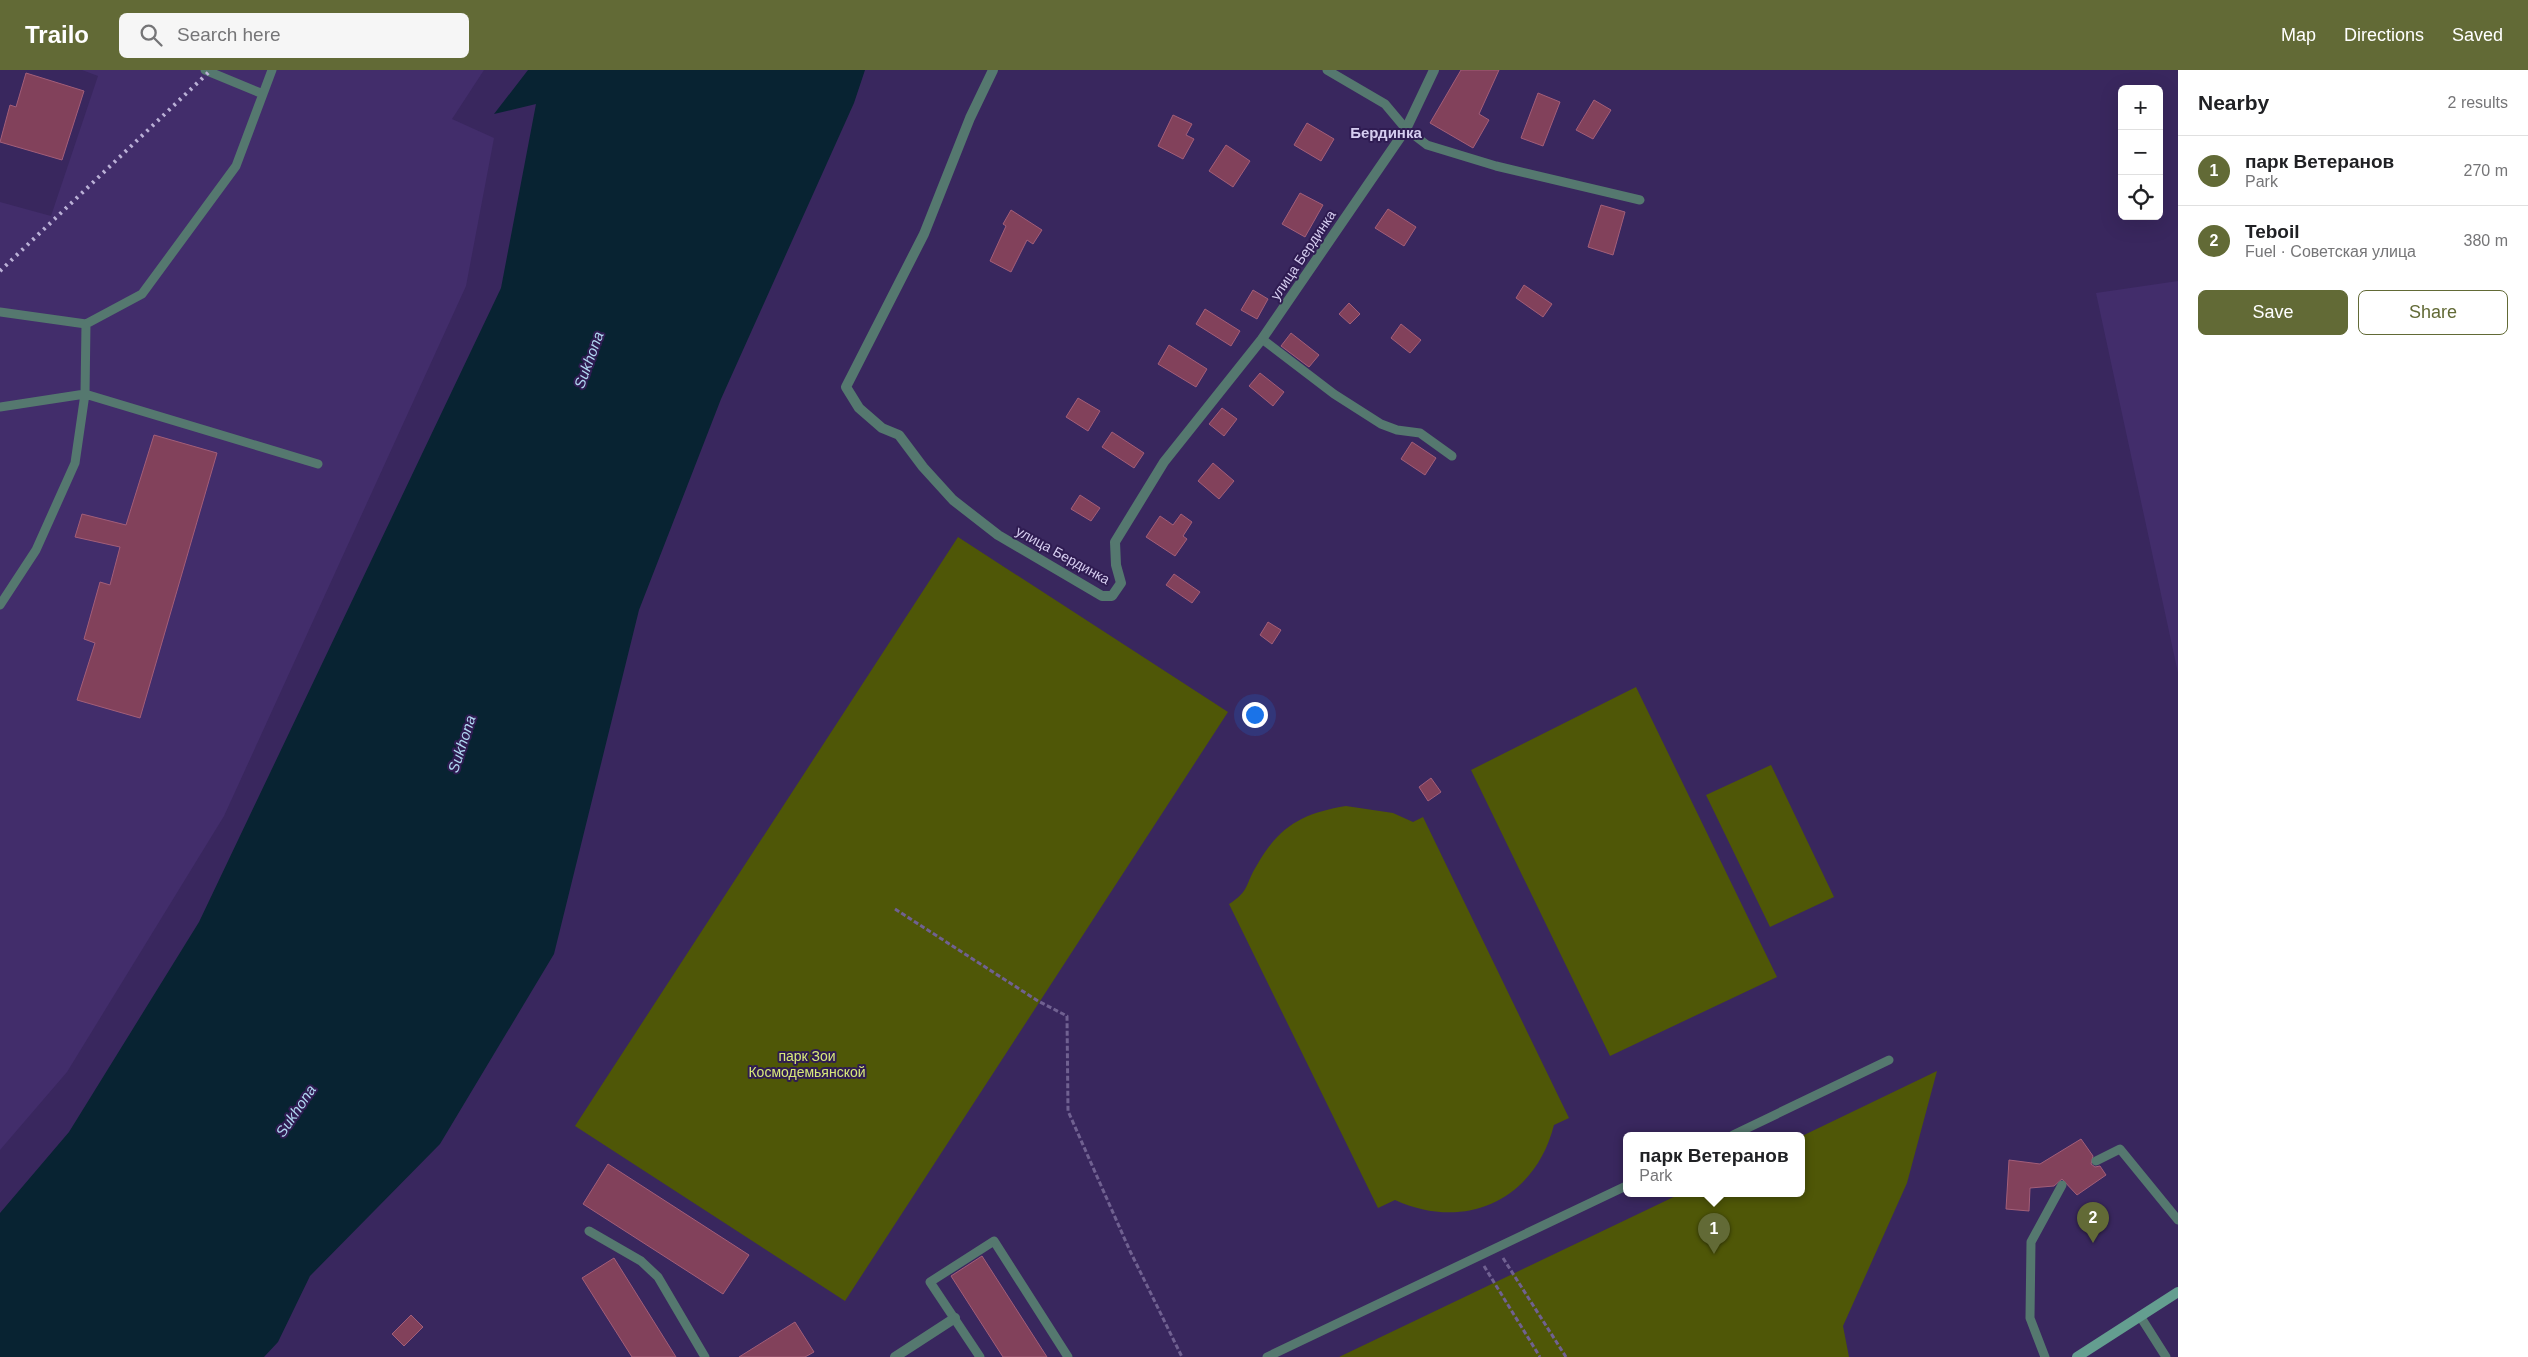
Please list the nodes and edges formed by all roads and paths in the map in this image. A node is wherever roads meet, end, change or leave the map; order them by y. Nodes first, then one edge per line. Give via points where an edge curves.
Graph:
1 (205, 70) edge
2 (272, 70) edge
3 (993, 70) edge
4 (1327, 70) edge
5 (1434, 70) edge
6 (263, 94) junction
7 (1406, 129) junction
8 (1640, 200) dead end
9 (0, 312) edge
10 (86, 324) junction
11 (1262, 339) junction
12 (85, 394) junction
13 (0, 407) edge
14 (1452, 456) dead end
15 (318, 464) dead end
16 (0, 605) edge
17 (895, 909) dead end
18 (1890, 1060) dead end
19 (1738, 1132) edge
20 (2096, 1161) dead end
21 (2062, 1185) dead end
22 (1623, 1187) edge
23 (2178, 1220) edge
24 (590, 1231) dead end
25 (1497, 1249) junction
26 (1478, 1257) junction
27 (2178, 1292) edge
28 (2140, 1316) junction
29 (955, 1318) junction
30 (704, 1357) edge
31 (895, 1357) edge
32 (980, 1357) edge
33 (1068, 1357) edge
34 (1182, 1357) edge
35 (1267, 1357) edge
36 (1540, 1357) edge
37 (1566, 1357) edge
38 (2045, 1357) edge
39 (2077, 1357) edge
40 (2166, 1357) edge

1 - 6 lane
2 - 6 lane
3 - 11 street, улица Бердинка via 970,118 924,234 846,387 859,408 882,428 899,435 953,500 998,535 1102,596 1112,596 1121,583 1115,542 1164,462
4 - 7 lane via 1385,104
5 - 7 street, улица Бердинка
6 - 10 lane via 236,166 142,294
7 - 8 lane via 1427,145 1479,161
7 - 11 street, улица Бердинка
9 - 10 lane
10 - 12 lane
11 - 14 lane via 1334,394 1381,424 1397,430 1415,431
12 - 13 lane
12 - 15 lane
12 - 16 lane via 75,464 36,550
17 - 34 path via 1038,1002 1067,1016 1068,1110 1130,1251
18 - 19 lane
20 - 23 lane via 2120,1149
21 - 38 lane via 2031,1242 2030,1318
22 - 25 lane
24 - 30 lane via 641,1261 658,1278
25 - 26 lane
25 - 37 path
26 - 35 lane
26 - 36 path
27 - 28 main road
28 - 39 main road
28 - 40 lane
29 - 31 street
29 - 32 lane
29 - 33 lane via 930,1282 994,1241

